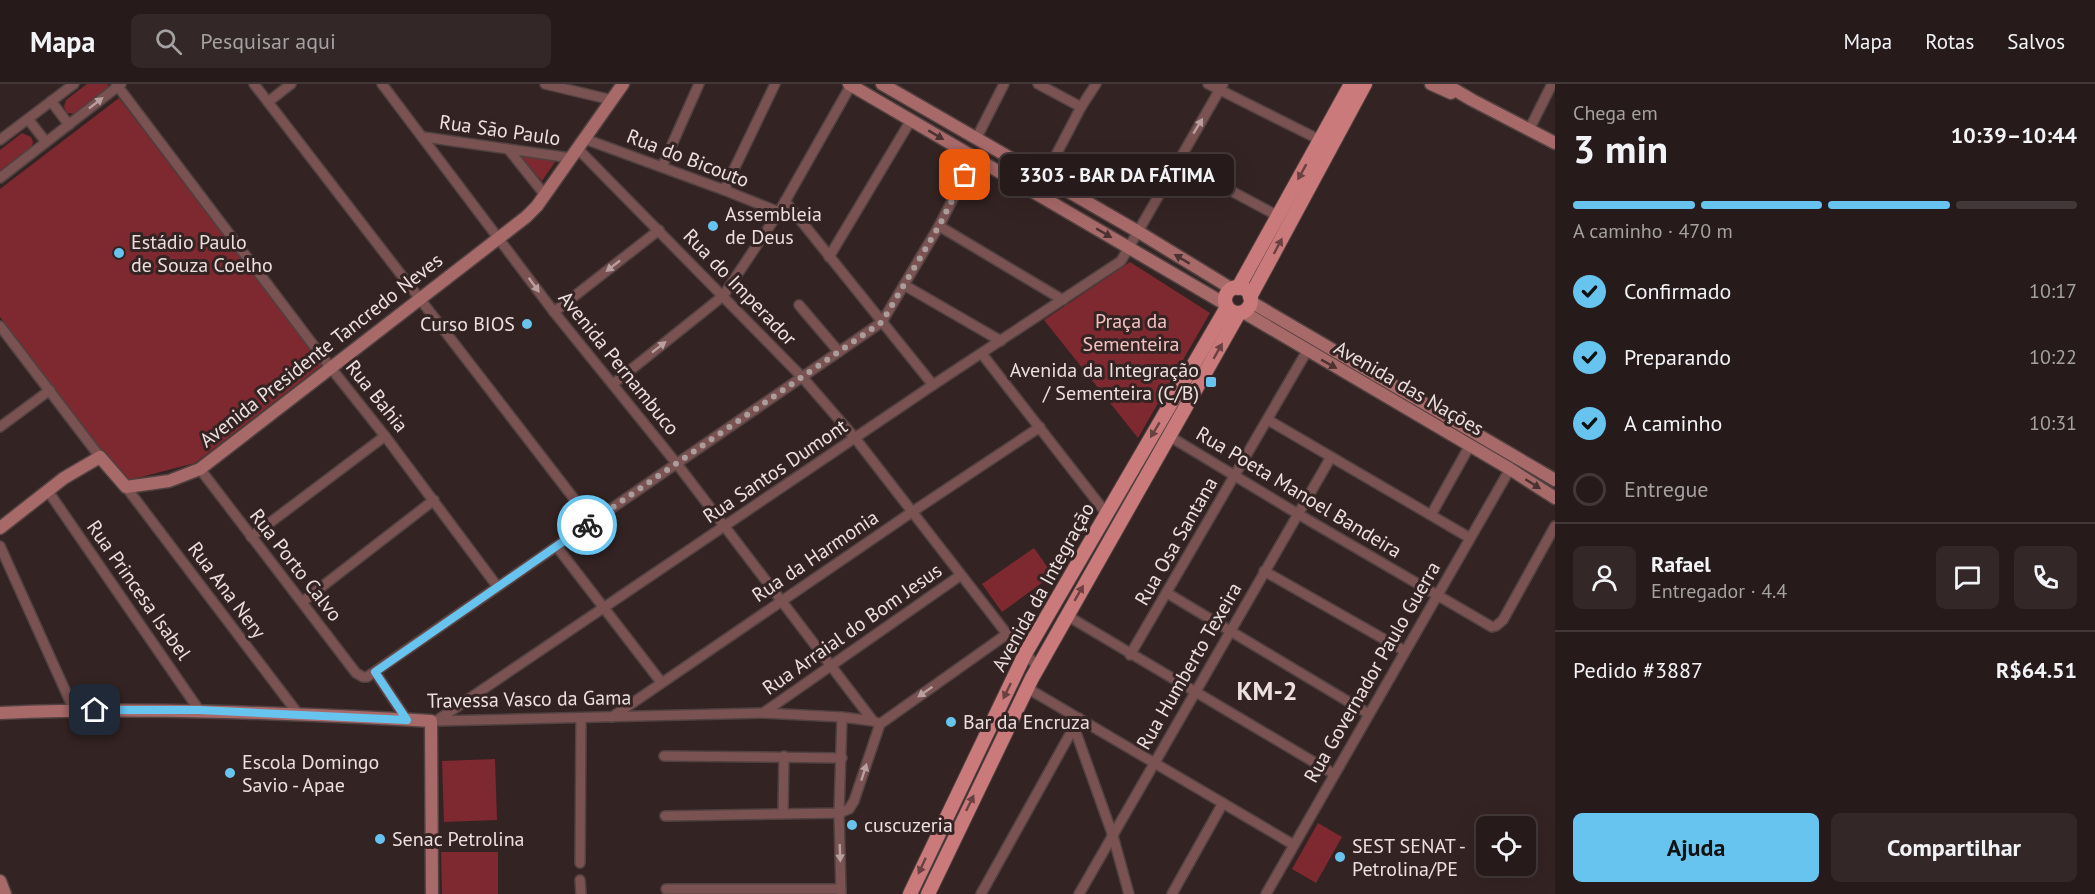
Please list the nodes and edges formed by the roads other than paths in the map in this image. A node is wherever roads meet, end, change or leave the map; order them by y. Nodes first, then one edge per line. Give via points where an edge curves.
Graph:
1 (74, 84) edge
2 (254, 84) edge
3 (291, 84) edge
4 (382, 84) edge
5 (545, 84) edge
6 (623, 84) edge
7 (699, 84) edge
8 (775, 84) edge
9 (850, 84) edge
10 (882, 84) edge
11 (1004, 84) edge
12 (1038, 84) edge
13 (1096, 84) edge
14 (1208, 84) edge
15 (1351, 84) edge
16 (1365, 84) edge
17 (1431, 84) edge
18 (1552, 84) edge
19 (118, 85) edge
20 (1447, 86) edge
21 (1221, 87) edge
22 (612, 100) junction
23 (51, 102) junction
24 (268, 102) junction
25 (1081, 107) junction
26 (28, 119) junction
27 (911, 120) junction
28 (69, 125) junction
29 (1529, 130) junction
30 (424, 137) junction
31 (976, 139) junction
32 (0, 140) edge
33 (1320, 140) junction
34 (46, 142) junction
35 (1555, 143) edge
36 (578, 149) junction
37 (509, 150) junction
38 (974, 158) junction
39 (1177, 162) junction
40 (662, 167) junction
41 (0, 178) edge
42 (1044, 178) junction
43 (724, 190) junction
44 (544, 195) junction
45 (785, 201) junction
46 (779, 212) junction
47 (1278, 216) junction
48 (939, 226) junction
49 (659, 230) junction
50 (1137, 231) junction
51 (499, 238) junction
52 (1128, 247) junction
53 (829, 257) junction
54 (904, 285) junction
55 (1235, 289) junction
56 (723, 296) junction
57 (418, 298) junction
58 (1063, 300) junction
59 (799, 305) dead end
60 (1239, 306) junction
61 (554, 312) junction
62 (882, 322) junction
63 (0, 326) edge
64 (1001, 341) junction
65 (1307, 351) junction
66 (839, 352) junction
67 (982, 354) junction
68 (330, 367) junction
69 (803, 378) junction
70 (613, 384) junction
71 (933, 385) junction
72 (50, 390) junction
73 (1268, 420) junction
74 (0, 427) edge
75 (1040, 427) junction
76 (386, 436) junction
77 (1169, 436) junction
78 (855, 438) junction
79 (1469, 447) junction
80 (100, 457) junction
81 (1330, 457) junction
82 (677, 464) junction
83 (200, 469) junction
84 (1510, 469) junction
85 (1235, 476) junction
86 (1555, 480) edge
87 (126, 487) junction
88 (48, 491) junction
89 (1555, 498) edge
90 (434, 500) junction
91 (912, 512) junction
92 (1107, 513) junction
93 (1298, 514) junction
94 (1431, 515) junction
95 (592, 522) junction
96 (725, 526) junction
97 (1555, 526) edge
98 (0, 528) edge
99 (251, 537) junction
100 (1470, 538) junction
101 (0, 546) edge
102 (557, 547) junction
103 (1264, 571) junction
104 (961, 575) junction
105 (497, 586) junction
106 (1167, 593) junction
107 (1437, 595) junction
108 (783, 600) junction
109 (302, 602) junction
110 (603, 608) junction
111 (1066, 615) junction
112 (1231, 632) junction
113 (1007, 634) junction
114 (1405, 651) junction
115 (1025, 654) junction
116 (1130, 655) junction
117 (831, 664) junction
118 (1038, 667) junction
119 (371, 674) junction
120 (662, 682) junction
121 (1027, 688) junction
122 (1196, 692) junction
123 (74, 710) junction
124 (199, 710) junction
125 (0, 713) edge
126 (763, 713) junction
127 (1369, 714) junction
128 (299, 715) junction
129 (612, 717) junction
130 (842, 717) junction
131 (581, 719) junction
132 (407, 720) junction
133 (434, 721) junction
134 (877, 722) junction
135 (1076, 722) junction
136 (664, 756) dead end
137 (784, 756) junction
138 (842, 758) junction
139 (1153, 763) junction
140 (1334, 774) junction
141 (1222, 802) junction
142 (783, 813) junction
143 (839, 813) junction
144 (665, 816) dead end
145 (1113, 836) junction
146 (1294, 845) junction
147 (580, 863) dead end
148 (580, 880) dead end
149 (0, 881) edge
150 (666, 889) dead end
151 (841, 891) edge
152 (755, 892) edge
153 (5, 894) edge
154 (432, 894) edge
155 (581, 894) edge
156 (910, 894) edge
157 (928, 894) edge
158 (981, 894) edge
159 (1079, 894) edge
160 (1129, 894) edge
161 (1172, 894) edge
162 (1266, 894) edge

1 - 23 street
2 - 24 street
3 - 24 street
4 - 30 street, Avenida Pernambuco
5 - 22 street
6 - 22 main road, Avenida Presidente Tancredo Neves
7 - 40 street
8 - 43 street
9 - 27 main road, Avenida das Nações
9 - 45 street
10 - 31 main road
11 - 31 street
12 - 25 street
13 - 25 street
14 - 21 street
15 - 33 main road
60 -> 16 main road, Avenida da Integração
17 - 20 main road
18 - 29 street
28 -> 19 street
19 - 68 street, Rua Bahia
20 - 29 main road
21 - 33 street
39 -> 21 street, Rua Santos Dumont
22 - 36 main road, Avenida Presidente Tancredo Neves
23 - 26 street
23 - 28 street
24 - 57 street
25 - 42 street
26 - 32 street
26 - 34 street
27 -> 38 main road, Avenida das Nações
27 - 53 street
28 - 34 street
29 - 35 main road
30 - 37 street, Rua São Paulo
30 - 51 street, Avenida Pernambuco
31 - 42 main road
33 -> 47 main road
34 - 41 street
36 - 37 street, Rua São Paulo
36 - 40 street, Rua do Bicouto
36 - 44 main road, Avenida Presidente Tancredo Neves
36 - 49 street, Rua do Imperador
37 - 44 street
38 - 48 street
38 -> 52 main road, Avenida das Nações
39 - 47 street
39 - 50 street, Rua Santos Dumont
40 - 43 street, Rua do Bicouto
42 - 50 main road
43 - 46 street, Rua do Bicouto
44 - 51 main road, Avenida Presidente Tancredo Neves via 532,212
45 - 46 street
45 - 53 street
46 - 56 street
47 - 55 main road
48 - 54 street
48 - 58 street
49 - 56 street, Rua do Imperador
49 -> 61 street
50 - 52 street, Rua Santos Dumont
55 -> 50 main road
51 - 57 main road, Avenida Presidente Tancredo Neves
51 -> 61 street, Avenida Pernambuco
52 - 58 street, Rua Santos Dumont via 1121,261
52 - 60 main road, Avenida das Nações
53 - 62 street
54 - 62 street
54 - 64 street
55 - 60 main road via 1245,290
55 - 60 main road via 1226,295
56 - 69 street, Rua do Imperador
70 -> 56 street
57 - 68 main road, Avenida Presidente Tancredo Neves
57 - 95 street
58 - 64 street, Rua Santos Dumont
59 - 66 street
60 - 65 main road, Avenida das Nações
77 -> 60 main road, Avenida da Integração
60 - 86 main road, Avenida das Nações
60 -> 92 main road, Avenida da Integração
61 - 70 street, Avenida Pernambuco
62 - 66 street
62 - 71 street
63 - 72 street
64 - 67 street, Rua Santos Dumont
65 - 73 street, Rua Osa Santana
65 -> 79 main road, Avenida das Nações
66 - 69 street
67 - 71 street, Rua Santos Dumont
67 - 75 street
68 - 76 street, Rua Bahia
68 - 83 main road, Avenida Presidente Tancredo Neves
69 - 78 street, Rua do Imperador
69 - 82 street
70 - 82 street, Avenida Pernambuco
71 - 78 street, Rua Santos Dumont
72 - 74 street
72 - 80 street
73 - 81 street
73 - 85 street, Rua Osa Santana
75 - 91 street, Rua da Harmonia
75 - 92 street
76 - 90 street, Rua Bahia
76 - 99 street
77 - 85 street, Rua Poeta Manoel Bandeira
111 -> 77 main road, Avenida da Integração
78 - 91 street, Rua do Imperador
78 - 96 street, Rua Santos Dumont
79 - 84 main road, Avenida das Nações
79 - 94 street
80 - 87 main road
80 - 88 main road
81 - 93 street, Rua Humberto Texeira
81 - 94 street
82 - 95 street
82 - 96 street, Avenida Pernambuco
83 - 87 main road, Avenida Presidente Tancredo Neves via 169,481
83 - 99 street, Rua Porto Calvo
84 -> 89 main road, Avenida das Nações
84 - 100 street, Rua Governador Paulo Guerra
85 - 93 street, Rua Poeta Manoel Bandeira
85 - 106 street, Rua Osa Santana
87 - 128 street, Rua Ana Nery
88 - 98 main road
88 - 124 street, Rua Princesa Isabel
90 - 105 street, Rua Bahia
90 - 109 street
91 - 104 street, Rua do Imperador
91 - 108 street, Rua da Harmonia
92 - 115 main road, Avenida da Integração
93 - 103 street, Rua Humberto Texeira
93 - 107 street, Rua Poeta Manoel Bandeira
94 - 100 street
95 - 102 street
96 - 108 street, Avenida Pernambuco
96 - 110 street, Rua Santos Dumont
97 - 107 street, Rua Poeta Manoel Bandeira via 1496,626 1486,625
99 - 109 street, Rua Porto Calvo
100 - 107 street, Rua Governador Paulo Guerra
101 - 123 street
102 - 105 street
102 - 110 street
103 - 112 street, Rua Humberto Texeira
103 - 114 street
104 - 113 street, Rua do Imperador
104 - 117 street, Rua Arraial do Bom Jesus
105 - 119 street
106 - 112 street
106 - 116 street, Rua Osa Santana
107 - 114 street, Rua Governador Paulo Guerra
108 - 117 street, Avenida Pernambuco
108 - 120 street, Rua da Harmonia
109 - 119 street, Rua Porto Calvo via 356,673 363,677
110 - 120 street
110 - 133 street, Rua Santos Dumont
111 - 116 street
111 - 118 main road, Avenida da Integração
112 - 122 street, Rua Humberto Texeira
112 - 127 street
113 - 115 street, Rua do Imperador
113 -> 134 street
114 - 127 street, Rua Governador Paulo Guerra
115 - 118 street, Rua do Imperador
115 -> 156 main road, Avenida da Integração
116 - 122 street
117 - 126 street, Rua Arraial do Bom Jesus
117 - 134 street, Avenida Pernambuco
118 - 121 main road, Avenida da Integração
119 - 132 street, Rua Porto Calvo
120 - 129 street, Rua da Harmonia
121 - 135 street
157 -> 121 main road, Avenida da Integração
122 - 139 street, Rua Humberto Texeira
122 - 140 street
123 - 124 main road, Travessa Vasco da Gama
123 - 125 main road, Travessa Vasco da Gama
124 - 128 main road, Travessa Vasco da Gama
126 - 129 street, Travessa Vasco da Gama
126 - 130 street, Travessa Vasco da Gama
127 - 140 street, Rua Governador Paulo Guerra
128 - 132 main road, Travessa Vasco da Gama
129 - 131 street, Travessa Vasco da Gama
130 - 134 street, Travessa Vasco da Gama
130 - 138 street
131 - 133 street, Travessa Vasco da Gama
131 - 147 street
132 - 133 main road, Travessa Vasco da Gama
133 - 154 main road
143 -> 134 street via 849,809 854,801
135 - 139 street
135 - 145 street
135 - 158 street
136 - 137 street
137 - 138 street
137 - 142 street
138 - 143 street
139 - 141 street
139 - 145 street, Rua Humberto Texeira
140 - 146 street, Rua Governador Paulo Guerra
141 - 146 street
141 - 161 street
142 - 143 street
142 - 144 street
143 -> 151 street
145 - 159 street, Rua Humberto Texeira
145 - 160 street
146 - 162 street, Rua Governador Paulo Guerra
148 - 155 street
149 - 153 main road
150 - 152 street
151 - 152 street

